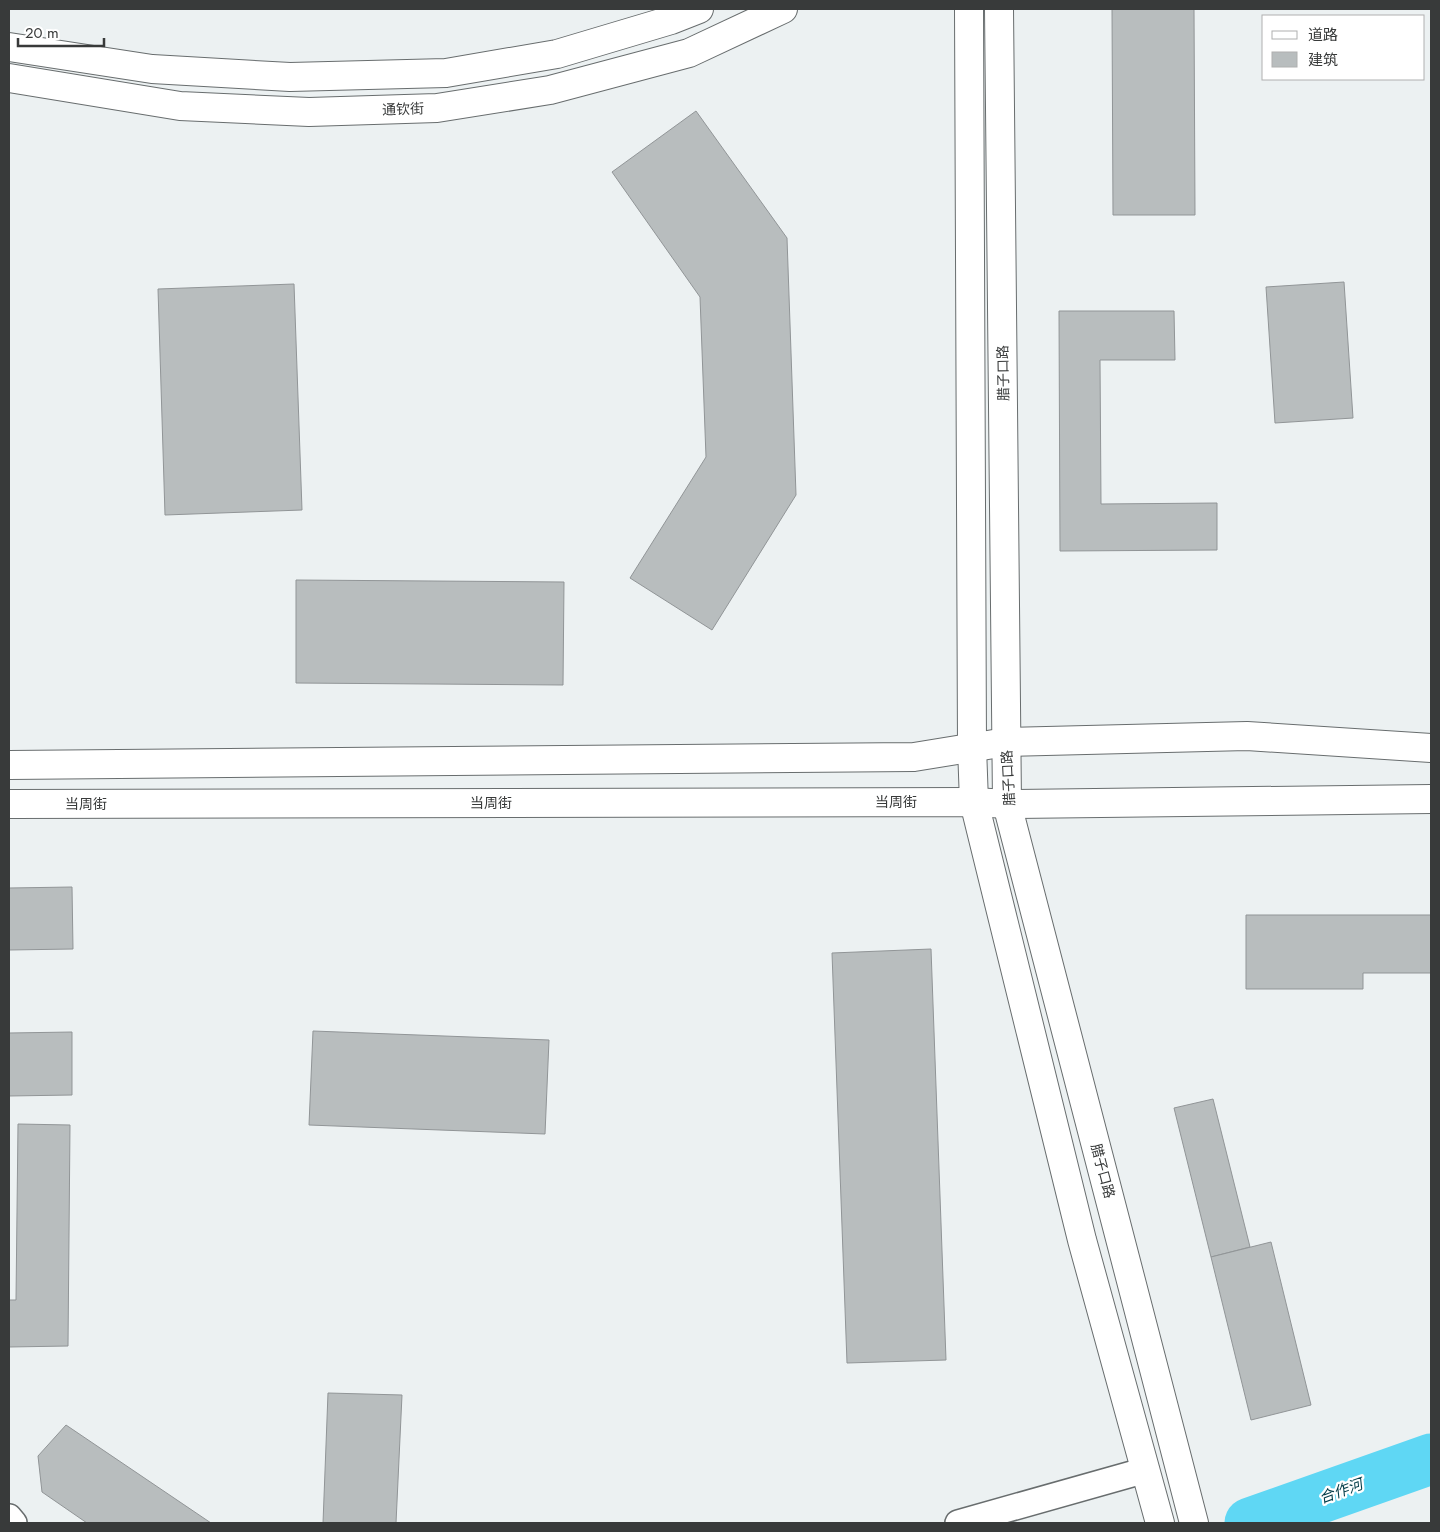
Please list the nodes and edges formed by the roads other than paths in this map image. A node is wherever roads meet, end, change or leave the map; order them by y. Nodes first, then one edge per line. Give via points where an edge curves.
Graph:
1 (699, 9) edge
2 (783, 9) edge
3 (969, 9) edge
4 (999, 9) edge
5 (9, 47) edge
6 (9, 78) edge
7 (1006, 742) junction
8 (972, 748) junction
9 (1431, 748) edge
10 (9, 765) edge
11 (1431, 799) edge
12 (974, 802) junction
13 (9, 804) edge
14 (1007, 804) junction
15 (1149, 1477) junction
16 (9, 1518) edge
17 (14, 1523) edge
18 (958, 1523) edge
19 (1160, 1523) edge
20 (1194, 1523) edge

1 - 5 main road via 556,54 446,73 290,77 162,70
2 - 6 main road, 通钦街 via 689,53 550,90 437,108 309,112 180,106
3 - 8 main road
4 - 7 main road, 腊子口路
7 - 8 main road
7 - 9 main road via 1247,736
7 - 14 main road, 腊子口路
8 - 10 main road via 914,757
8 - 12 main road
11 - 14 main road, 当周街
12 - 13 main road, 当周街
12 - 14 main road, 当周街
12 - 15 main road via 1082,1240
14 - 20 main road, 腊子口路
15 - 18 street
15 - 19 main road
16 - 17 street

